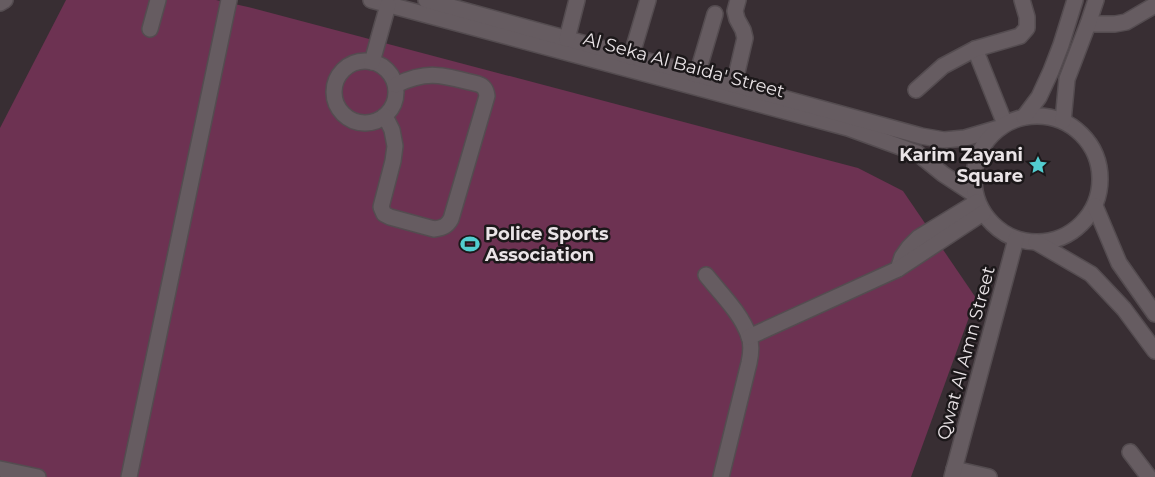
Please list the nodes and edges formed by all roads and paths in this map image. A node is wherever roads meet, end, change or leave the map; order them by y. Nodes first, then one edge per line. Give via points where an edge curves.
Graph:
1 (5, 0) edge
2 (158, 0) edge
3 (229, 0) edge
4 (371, 0) edge
5 (577, 0) edge
6 (648, 0) edge
7 (738, 0) edge
8 (1022, 0) edge
9 (1075, 0) edge
10 (1096, 0) edge
11 (434, 1) edge
12 (0, 3) edge
13 (388, 4) junction
14 (1155, 5) edge
15 (715, 14) dead end
16 (1088, 24) junction
17 (150, 29) dead end
18 (567, 39) junction
19 (975, 49) junction
20 (631, 57) junction
21 (372, 62) junction
22 (697, 75) junction
23 (396, 85) junction
24 (734, 85) junction
25 (916, 90) dead end
26 (385, 116) junction
27 (1024, 117) junction
28 (1063, 121) junction
29 (1002, 126) junction
30 (979, 203) junction
31 (1095, 206) junction
32 (1016, 239) junction
33 (1036, 242) junction
34 (706, 275) dead end
35 (1155, 314) edge
36 (749, 337) junction
37 (1155, 351) edge
38 (1130, 452) dead end
39 (0, 469) edge
40 (953, 473) edge
41 (38, 477) edge
42 (129, 477) edge
43 (721, 477) edge
44 (989, 477) edge
45 (1149, 477) edge

1 - 12 street
2 - 17 street
3 - 42 street
4 - 13 street, Al Seka Al Baida' Street
5 - 18 street
6 - 20 street
7 - 24 street via 735,11 745,38
8 - 19 street via 1027,28 1020,36
9 - 27 street via 1051,71 1039,97
10 - 16 street
11 - 18 street, Al Seka Al Baida' Street
13 - 21 street
13 - 30 street, Al Seka Al Baida' Street via 848,128 917,153
14 - 16 street via 1126,22
15 - 22 street
16 - 28 street via 1067,79
18 - 20 street, Al Seka Al Baida' Street
19 - 25 street via 943,66
19 - 29 street
20 - 22 street, Al Seka Al Baida' Street
21 - 23 street via 383,66
21 - 26 street via 350,65 341,72 335,82 336,105 352,121 375,122
22 - 24 street, Al Seka Al Baida' Street
23 - 26 street via 396,97
23 - 26 street via 424,75 440,75 478,84 486,91 448,225 434,229 384,214 380,207 395,146
24 - 29 street, Al Seka Al Baida' Street via 944,140 965,138
27 - 28 street via 1044,116
27 - 29 street
28 - 31 street via 1081,133 1094,150 1101,178
29 - 30 street via 985,141 976,158 973,176
30 - 32 street via 998,229
30 - 36 street via 918,238 909,246 898,268
31 - 33 street via 1071,233 1054,240
31 - 35 street via 1119,264
32 - 33 street
32 - 40 street, Qwat Al Amn Street
33 - 37 street via 1091,274 1124,309
34 - 36 street via 742,321
36 - 43 street via 750,363
38 - 45 street
39 - 41 street
40 - 44 street

